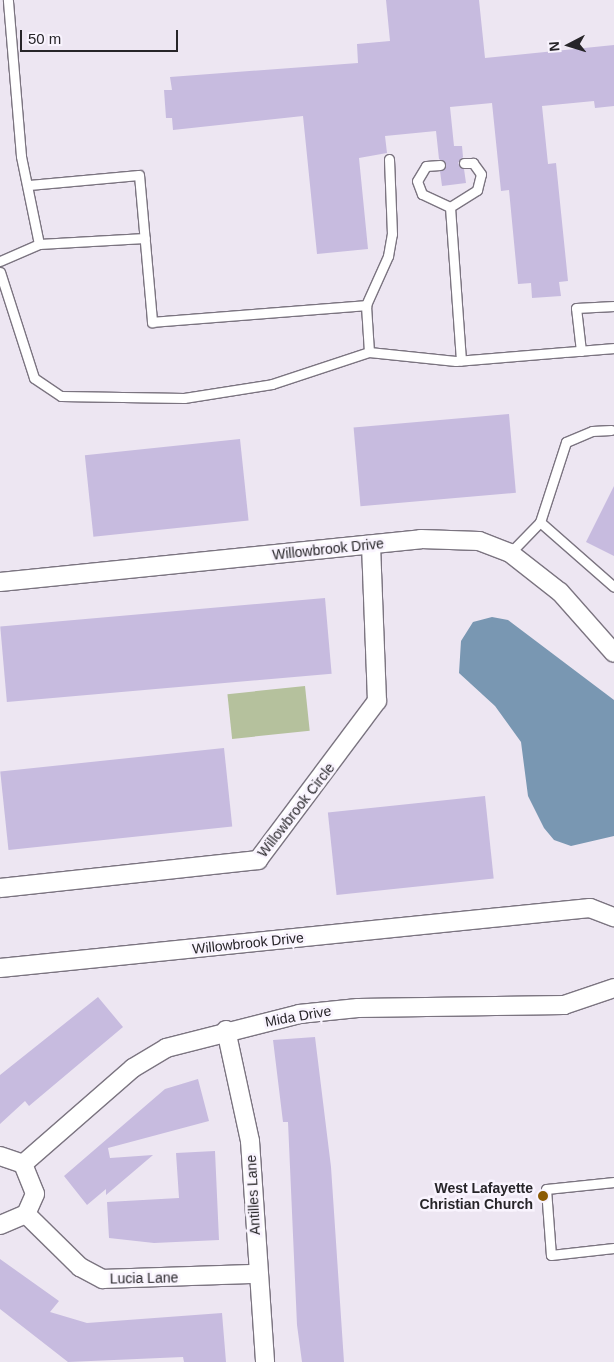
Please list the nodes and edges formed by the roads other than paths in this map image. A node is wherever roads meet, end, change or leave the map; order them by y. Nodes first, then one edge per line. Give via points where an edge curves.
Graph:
1 (8, 0) edge
2 (389, 159) dead end
3 (464, 162) dead end
4 (440, 165) dead end
5 (29, 185) junction
6 (450, 207) junction
7 (145, 238) junction
8 (39, 244) junction
9 (0, 261) edge
10 (0, 272) edge
11 (366, 305) junction
12 (614, 306) edge
13 (614, 348) edge
14 (581, 351) junction
15 (369, 352) junction
16 (461, 361) junction
17 (611, 430) dead end
18 (540, 522) junction
19 (371, 545) junction
20 (510, 552) junction
21 (0, 582) edge
22 (614, 587) edge
23 (613, 648) edge
24 (0, 888) edge
25 (614, 917) edge
26 (0, 968) edge
27 (614, 988) edge
28 (226, 1030) junction
29 (0, 1156) edge
30 (23, 1164) junction
31 (614, 1182) edge
32 (26, 1214) junction
33 (0, 1225) edge
34 (614, 1248) edge
35 (258, 1274) junction
36 (265, 1362) edge

1 - 5 lane via 21,156
2 - 11 lane via 392,234 388,256
3 - 6 lane via 473,162 481,174 477,190
4 - 6 lane via 426,166 417,181 422,194
5 - 7 lane via 139,175
5 - 8 lane
6 - 16 lane
7 - 8 lane
7 - 11 lane via 152,322
8 - 9 lane
10 - 15 lane via 34,378 61,396 184,398 272,384
11 - 15 lane
12 - 14 lane via 576,308
13 - 14 lane
14 - 16 lane
15 - 16 lane
17 - 18 lane via 592,430 566,442
18 - 20 lane
18 - 22 lane
19 - 20 street, Willowbrook Drive via 421,539 478,541
19 - 21 street, Willowbrook Drive
19 - 24 street, Willowbrook Circle via 377,701 258,860
20 - 23 street, Willowbrook Drive via 560,592
25 - 26 street, Willowbrook Drive via 590,908
27 - 28 street, Mida Drive via 564,1005 339,1009
28 - 30 street, Mida Drive via 151,1055
28 - 35 street, Antilles Lane via 249,1133
29 - 30 street
30 - 32 street via 35,1188
31 - 34 lane via 546,1189 550,1255
32 - 33 street
32 - 35 street, Lucia Lane via 80,1267 103,1279
35 - 36 street, Antilles Lane

